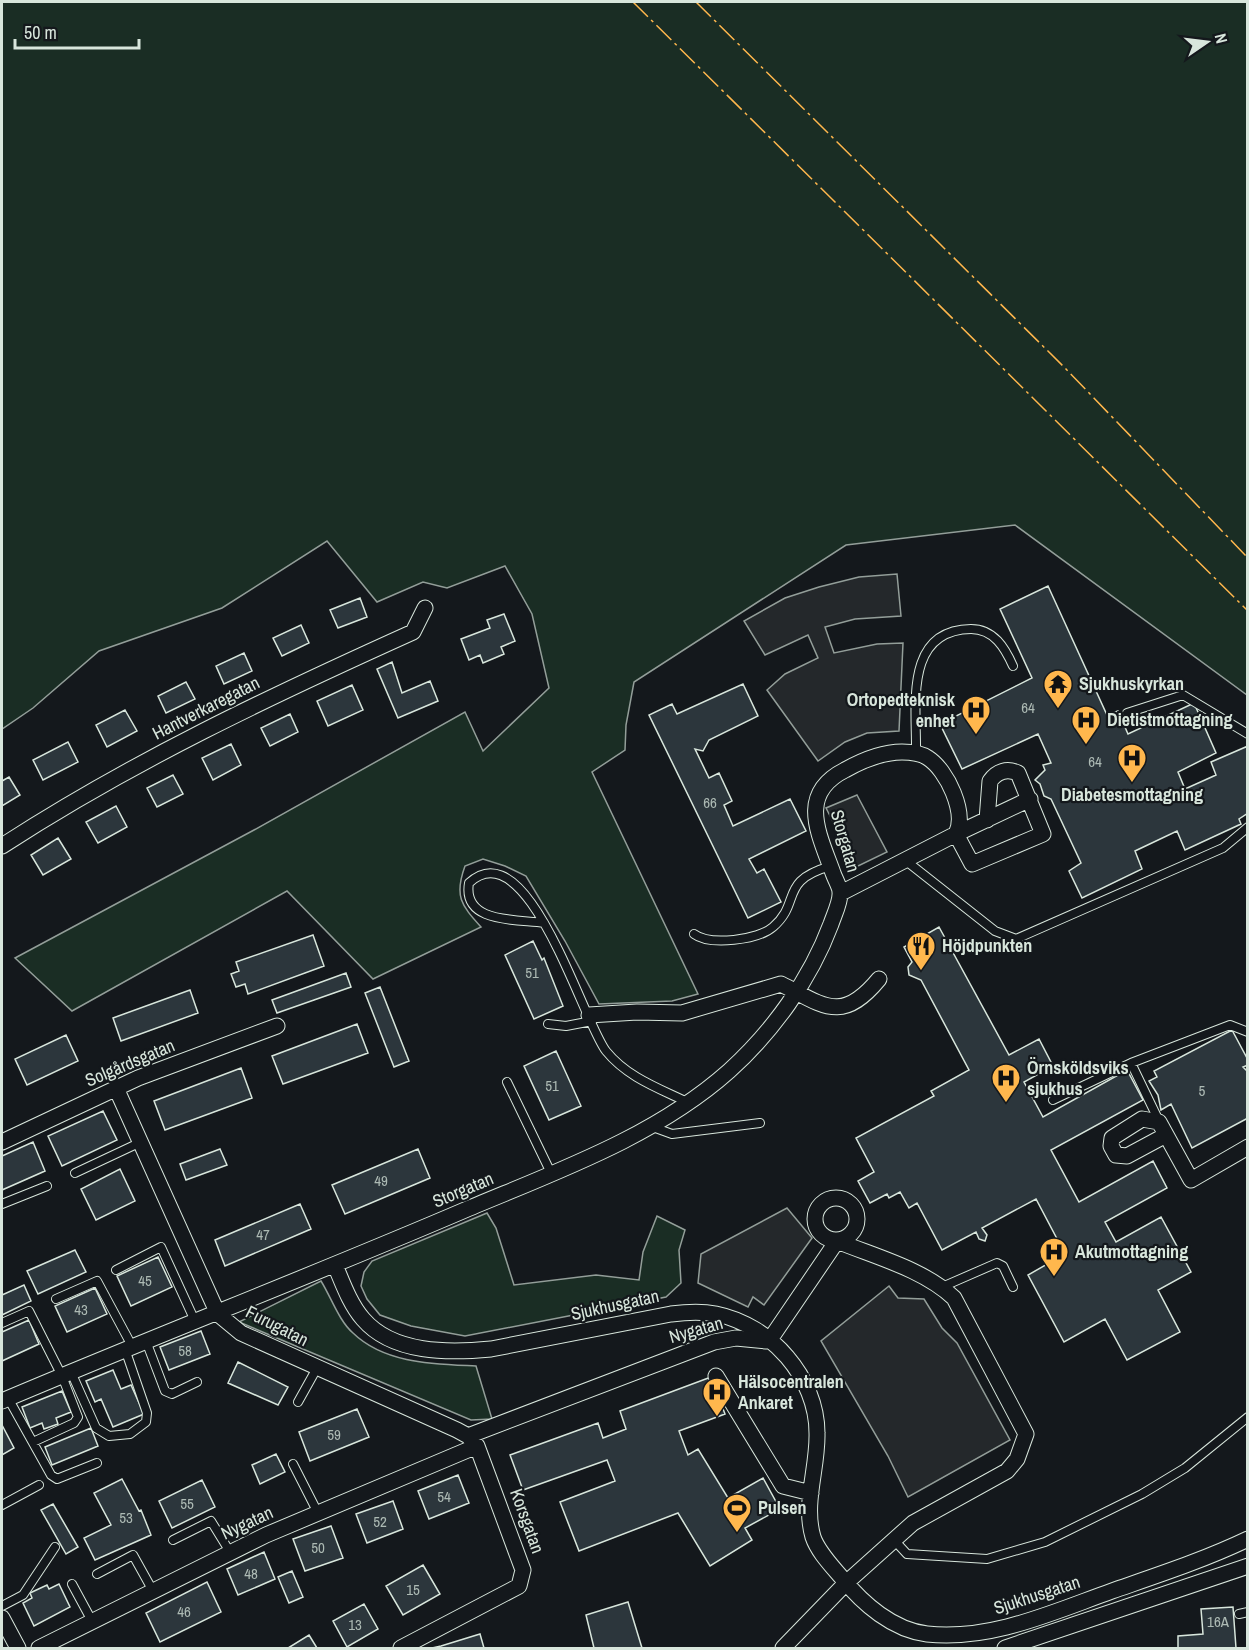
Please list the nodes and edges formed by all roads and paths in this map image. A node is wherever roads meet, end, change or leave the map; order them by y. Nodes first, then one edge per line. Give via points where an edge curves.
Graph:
1 (425, 608) dead end
2 (1013, 666) dead end
3 (1127, 712) dead end
4 (1248, 734) edge
5 (916, 754) junction
6 (1030, 799) junction
7 (987, 820) junction
8 (1248, 826) edge
9 (956, 834) junction
10 (2, 846) edge
11 (905, 860) junction
12 (831, 866) junction
13 (841, 893) junction
14 (544, 922) junction
15 (694, 934) dead end
16 (879, 979) dead end
17 (796, 992) junction
18 (590, 1018) junction
19 (548, 1024) dead end
20 (277, 1026) dead end
21 (1248, 1032) edge
22 (1131, 1063) junction
23 (507, 1082) dead end
24 (116, 1088) junction
25 (1053, 1100) dead end
26 (687, 1102) junction
27 (760, 1124) dead end
28 (649, 1125) junction
29 (1163, 1128) joint
30 (2, 1142) edge
31 (141, 1142) junction
32 (1248, 1147) edge
33 (75, 1173) dead end
34 (551, 1173) junction
35 (47, 1186) dead end
36 (2, 1204) edge
37 (335, 1265) junction
38 (116, 1270) dead end
39 (942, 1287) junction
40 (1013, 1287) dead end
41 (56, 1299) dead end
42 (218, 1314) junction
43 (195, 1322) junction
44 (2, 1323) edge
45 (769, 1341) junction
46 (134, 1345) junction
47 (317, 1368) junction
48 (66, 1374) junction
49 (716, 1376) dead end
50 (197, 1382) dead end
51 (5, 1400) edge
52 (298, 1402) dead end
53 (1248, 1417) edge
54 (472, 1441) junction
55 (33, 1442) junction
56 (97, 1463) dead end
57 (293, 1464) dead end
58 (39, 1485) dead end
59 (811, 1493) junction
60 (2, 1505) edge
61 (318, 1513) junction
62 (1248, 1539) edge
63 (173, 1540) dead end
64 (894, 1540) junction
65 (55, 1547) dead end
66 (230, 1552) junction
67 (1248, 1566) edge
68 (97, 1574) dead end
69 (846, 1583) junction
70 (72, 1584) dead end
71 (153, 1591) junction
72 (2, 1606) edge
73 (2, 1618) edge
74 (92, 1622) junction
75 (18, 1648) edge
76 (39, 1648) edge
77 (401, 1648) edge
78 (783, 1648) edge
79 (1005, 1648) edge

1 - 10 street, Hantverkaregatan via 413,632 222,719 121,773
2 - 5 lane via 990,633 978,629 949,632 938,638 925,652 917,676
3 - 4 lane via 1183,695
5 - 9 street via 931,759 940,769 959,813
5 - 12 street, Storgatan via 888,754 866,761 843,771 819,791 815,820
6 - 7 street, Storgatan
6 - 7 street via 1018,773 1000,772 987,787
6 - 9 street via 1043,834 972,864
7 - 9 street, Storgatan
8 - 11 lane via 1223,848 1016,939 995,931
9 - 11 street, Storgatan
11 - 13 street, Storgatan
12 - 13 street, Storgatan
12 - 15 lane via 803,877 772,928 725,942 701,940
13 - 17 street, Storgatan via 821,950
14 - 14 lane via 515,882 505,876 485,873 469,883 472,904 485,914 505,920
14 - 18 lane
16 - 17 street via 866,994 836,1007 820,1006
17 - 18 street via 781,984 682,1013 637,1012
17 - 26 street, Storgatan via 753,1048
18 - 19 lane via 566,1026
18 - 26 lane via 604,1048 624,1070
20 - 24 street, Solgårdsgatan
21 - 22 lane via 1230,1025
22 - 25 lane
22 - 29 lane
23 - 34 lane
24 - 30 street, Solgårdsgatan
24 - 31 street, Furugatan
26 - 28 street, Storgatan
27 - 28 lane via 672,1134
28 - 34 street, Storgatan
29 - 32 street via 1191,1180
31 - 33 lane
31 - 42 street, Furugatan
34 - 37 street, Storgatan
35 - 36 lane
37 - 42 street, Storgatan
37 - 45 street, Sjukhusgatan via 363,1319 385,1337 412,1346 462,1352 490,1349 693,1312 727,1317
38 - 43 lane via 161,1247
39 - 40 lane via 997,1263 1003,1266
39 - 45 street via 837,1241
39 - 64 street via 954,1298 980,1343 1017,1413 1026,1439 1007,1471 933,1510
41 - 46 lane via 97,1281
42 - 43 street, Storgatan
42 - 47 street, Furugatan via 241,1333
43 - 46 street, Storgatan
44 - 48 lane via 29,1311
45 - 54 street, Nygatan via 736,1338 714,1342
45 - 59 street, Sjukhusgatan via 788,1356 813,1403 818,1431
46 - 48 street, Storgatan
46 - 48 lane via 147,1413 146,1422 130,1434 109,1436 96,1428
46 - 50 lane via 165,1390 172,1394
47 - 52 lane
47 - 54 street, Furugatan
48 - 51 street, Storgatan
48 - 55 lane via 78,1417 74,1423
49 - 59 street via 783,1486
51 - 55 lane
53 - 64 lane via 1185,1468 1045,1542 987,1559 907,1554
54 - 61 street, Nygatan
54 - 77 street, Korsgatan via 523,1576 519,1586
55 - 56 lane via 57,1479
57 - 61 lane
58 - 60 lane
59 - 69 street, Sjukhusgatan via 813,1538
61 - 66 street, Nygatan
62 - 69 street, Sjukhusgatan via 1198,1561 1014,1625 957,1635 926,1634 904,1628 880,1615
63 - 66 lane via 211,1521
64 - 69 street
65 - 72 lane via 23,1595
66 - 71 street, Nygatan
67 - 79 street
68 - 71 lane via 133,1555
69 - 78 street
70 - 74 lane
71 - 74 street, Nygatan
73 - 75 street
74 - 76 street, Nygatan

